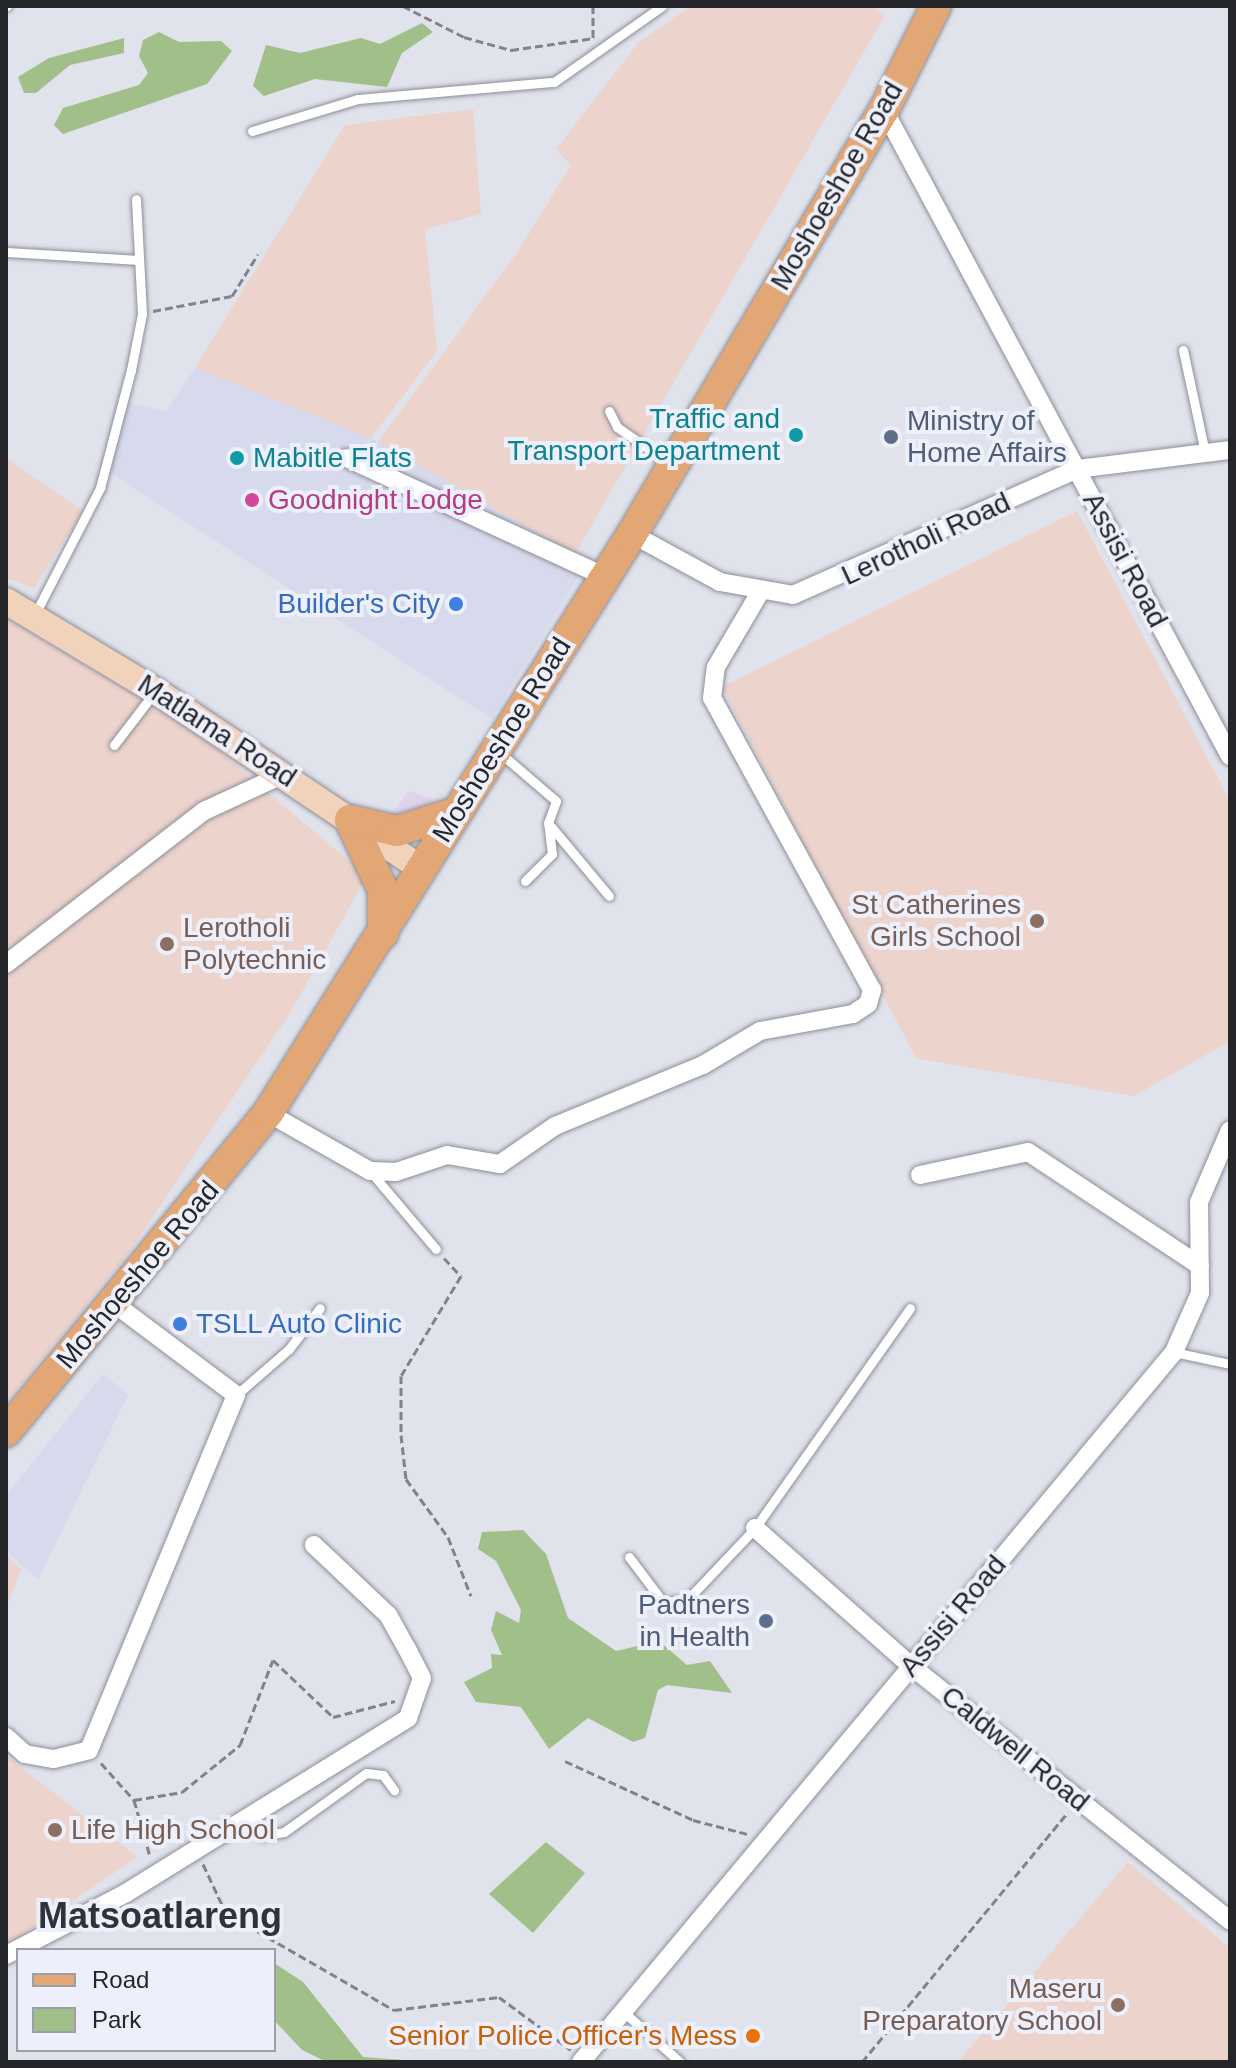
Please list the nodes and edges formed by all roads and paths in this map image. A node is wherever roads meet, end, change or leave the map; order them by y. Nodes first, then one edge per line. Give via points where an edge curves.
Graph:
1 (403, 6) edge
2 (593, 6) edge
3 (662, 6) edge
4 (931, 8) edge
5 (593, 38) junction
6 (608, 44) junction
7 (884, 110) junction
8 (252, 131) dead end
9 (136, 199) dead end
10 (7, 252) edge
11 (258, 254) dead end
12 (139, 260) junction
13 (142, 314) junction
14 (1183, 350) dead end
15 (609, 411) dead end
16 (1230, 450) edge
17 (1205, 453) junction
18 (347, 458) dead end
19 (673, 466) junction
20 (1077, 469) junction
21 (632, 534) junction
22 (604, 576) junction
23 (759, 594) junction
24 (6, 601) edge
25 (34, 616) junction
26 (156, 691) junction
27 (114, 745) dead end
28 (496, 750) junction
29 (1230, 756) edge
30 (284, 774) junction
31 (457, 812) junction
32 (350, 820) junction
33 (548, 823) junction
34 (423, 870) junction
35 (525, 881) dead end
36 (609, 896) dead end
37 (383, 934) junction
38 (6, 964) edge
39 (268, 1113) junction
40 (1230, 1130) edge
41 (370, 1171) junction
42 (920, 1175) dead end
43 (436, 1249) joint
44 (1200, 1266) junction
45 (116, 1305) junction
46 (320, 1308) dead end
47 (910, 1308) dead end
48 (1174, 1352) junction
49 (1230, 1364) edge
50 (236, 1395) junction
51 (6, 1432) edge
52 (755, 1528) junction
53 (314, 1545) dead end
54 (629, 1557) dead end
55 (471, 1596) dead end
56 (911, 1666) junction
57 (418, 1704) junction
58 (6, 1737) edge
59 (89, 1750) junction
60 (565, 1761) dead end
61 (394, 1790) dead end
62 (134, 1800) junction
63 (1078, 1800) junction
64 (243, 1821) junction
65 (767, 1840) junction
66 (197, 1850) junction
67 (156, 1875) junction
68 (1230, 1921) edge
69 (19, 1948) edge
70 (626, 2014) junction
71 (582, 2061) edge
72 (680, 2062) edge
73 (862, 2062) edge

1 - 5 path via 464,37 511,50
2 - 5 path
3 - 6 lane
4 - 7 main road, Moshoeshoe Road
5 - 6 path
6 - 8 lane via 554,82 358,99
7 - 19 main road, Moshoeshoe Road
7 - 20 street, Assisi Road
9 - 12 lane
10 - 12 lane
11 - 13 path via 232,296
12 - 13 lane
13 - 25 lane via 100,488
14 - 17 lane
15 - 19 lane via 617,427
16 - 17 street, Lerotholi Road
17 - 20 street, Lerotholi Road
18 - 22 street
19 - 21 main road, Moshoeshoe Road
20 - 23 street, Lerotholi Road via 835,582 793,595
20 - 29 street, Assisi Road
21 - 22 main road, Moshoeshoe Road
21 - 23 street, Lerotholi Road via 720,582
22 - 28 main road, Moshoeshoe Road
23 - 41 street via 716,667 712,698 872,990 868,1004 760,1031 703,1065 555,1126 515,1160 447,1155 396,1172
24 - 25 street, Matlama Road
25 - 26 street, Matlama Road
26 - 27 lane
26 - 30 street, Matlama Road
28 - 31 main road, Moshoeshoe Road
28 - 33 lane via 556,801
30 - 32 street, Matlama Road
30 - 38 street via 204,811
31 - 32 main road via 397,831
31 - 34 main road, Moshoeshoe Road
32 - 34 street, Matlama Road
32 - 37 main road via 383,890
33 - 35 lane via 552,854
33 - 36 lane
34 - 37 main road, Moshoeshoe Road
37 - 39 main road, Moshoeshoe Road
39 - 41 street
39 - 45 main road, Moshoeshoe Road
40 - 44 street, Assisi Road via 1199,1202
41 - 43 lane
42 - 44 street via 1028,1152
43 - 55 path via 461,1276 401,1376 401,1435 406,1479 448,1537
44 - 48 street, Assisi Road via 1194,1319
45 - 50 street
45 - 51 main road, Moshoeshoe Road
46 - 50 lane via 289,1349
47 - 52 lane
48 - 49 lane
48 - 56 street, Assisi Road
50 - 59 street
52 - 54 lane via 675,1605 663,1602
52 - 56 street, Caldwell Road
53 - 57 street via 388,1615 422,1678
56 - 63 street, Caldwell Road
56 - 65 street, Assisi Road
57 - 62 path via 398,1700 333,1717 273,1660 240,1745 182,1792
57 - 64 street via 408,1718
58 - 59 street via 25,1754 54,1759
59 - 62 path
60 - 65 path via 693,1820
61 - 64 lane via 383,1775 366,1773 284,1832 262,1836
62 - 67 path
63 - 68 street, Caldwell Road
63 - 73 path
64 - 66 street
65 - 70 street, Assisi Road
66 - 67 street
66 - 71 path via 226,1913 394,2010 499,1997
67 - 69 street
70 - 71 street, Assisi Road
70 - 72 lane

